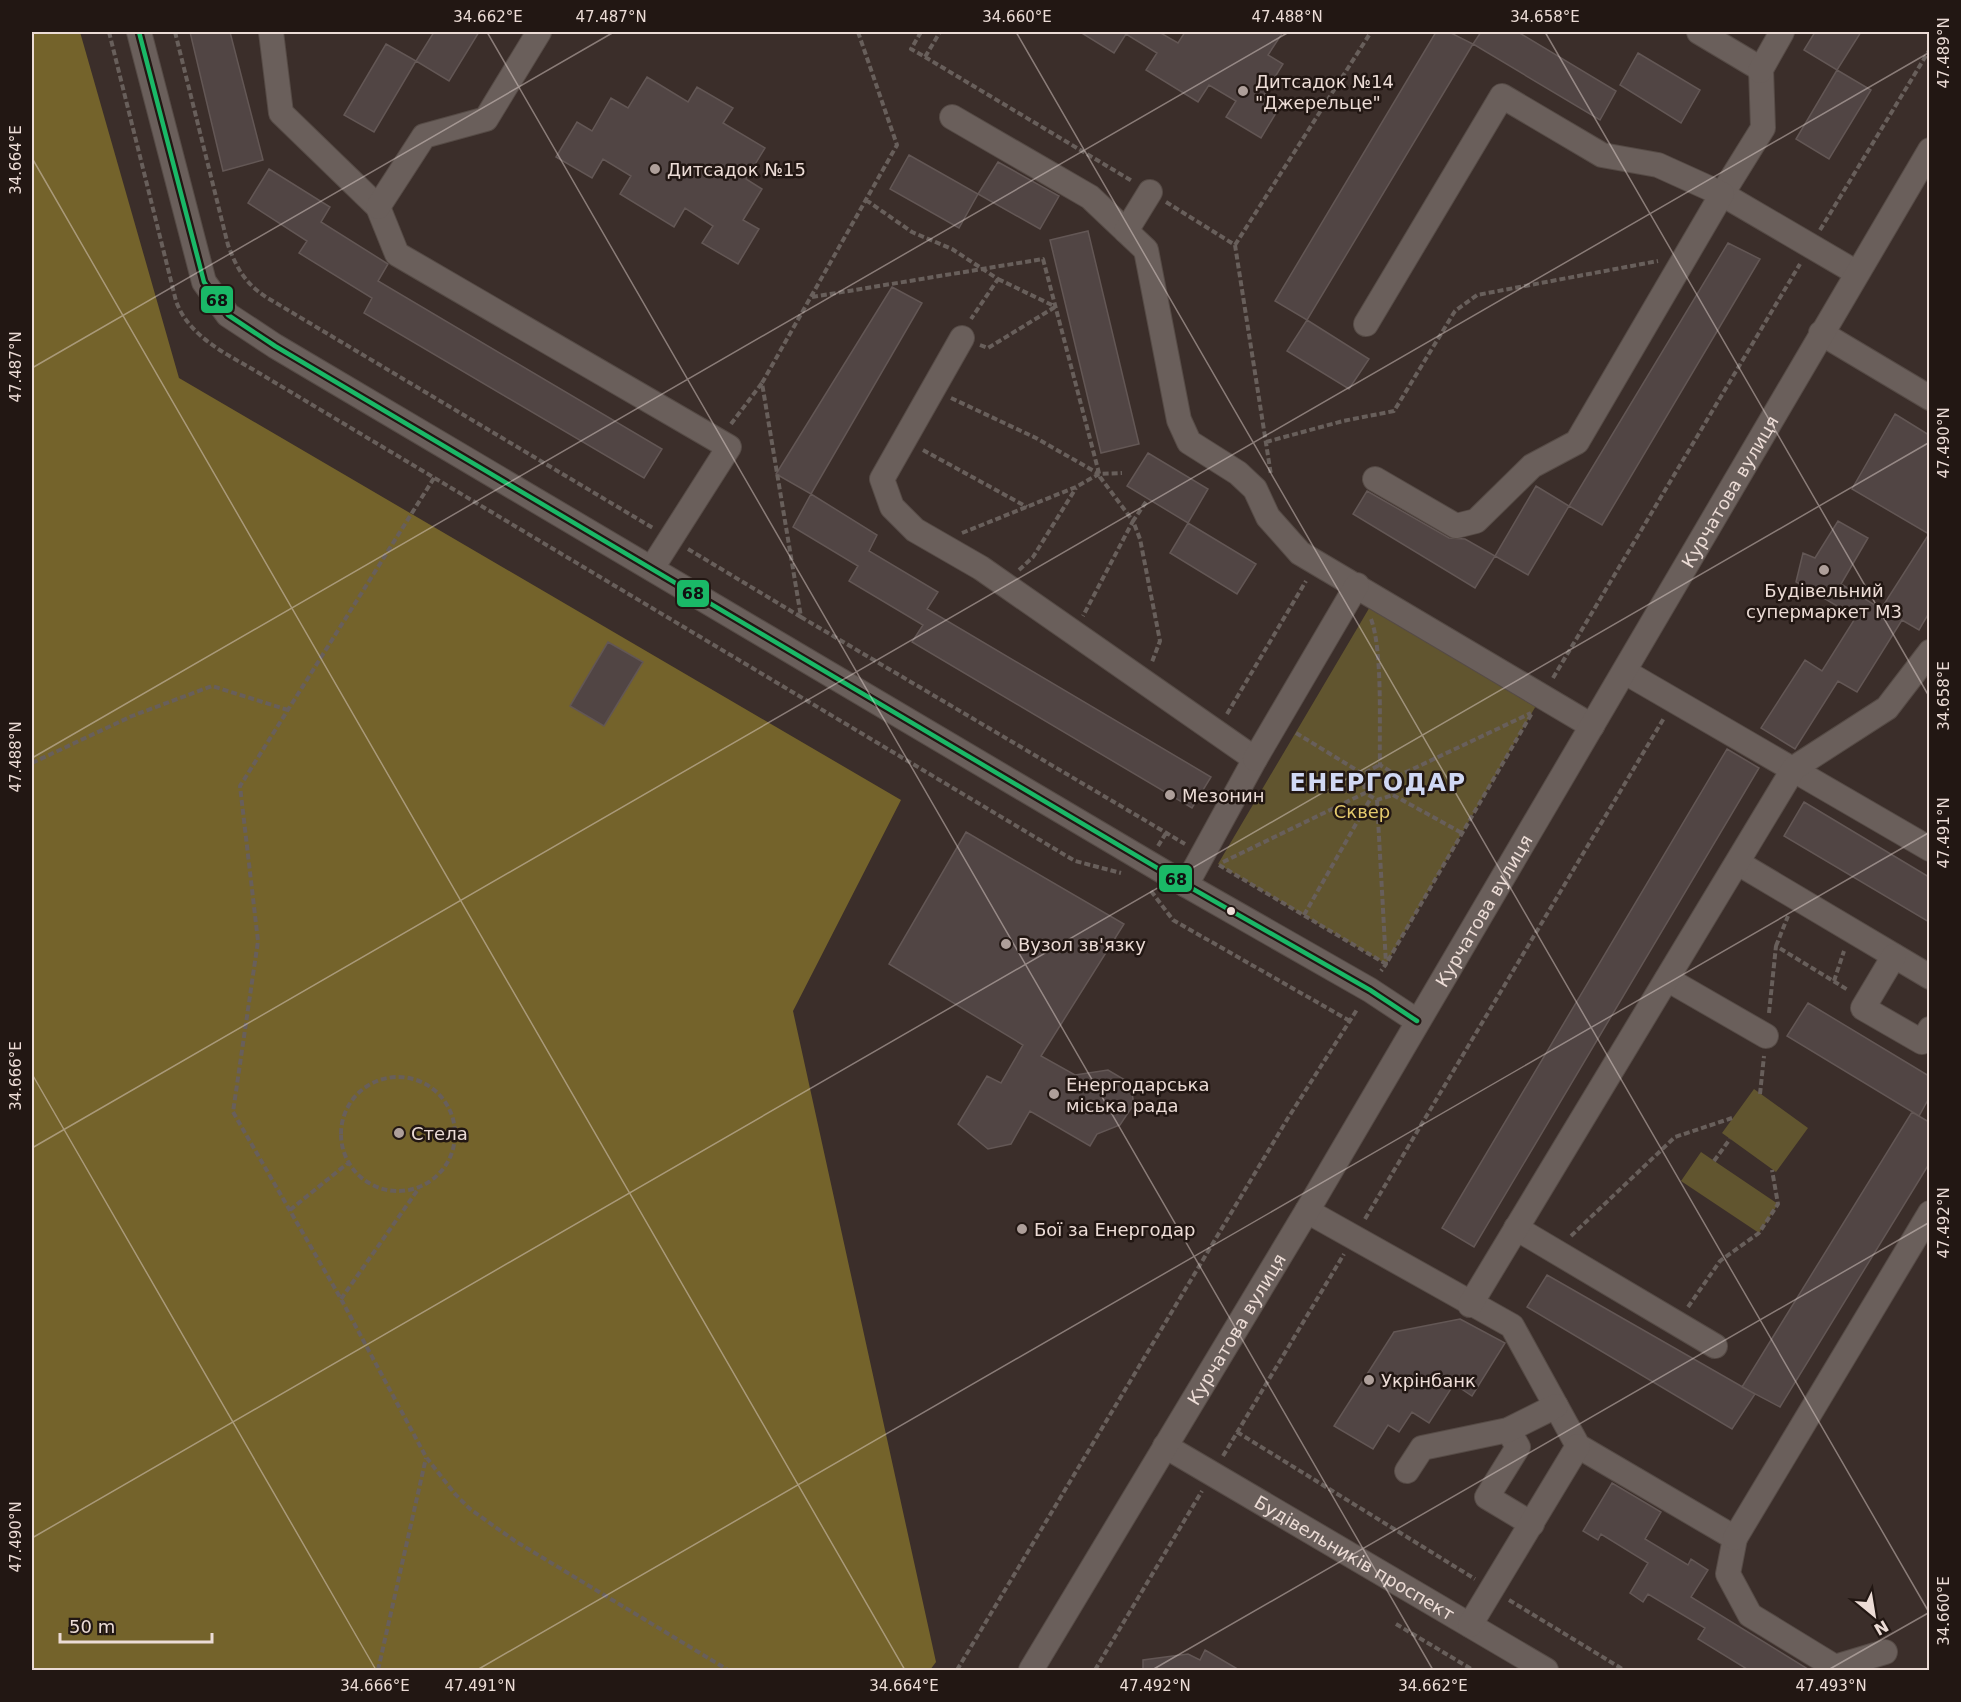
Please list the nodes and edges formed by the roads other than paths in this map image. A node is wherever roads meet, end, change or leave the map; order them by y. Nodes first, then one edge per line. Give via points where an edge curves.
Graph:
1 (139, 32) edge
2 (271, 32) edge
3 (538, 32) edge
4 (1699, 32) edge
5 (1782, 32) edge
6 (1760, 71) junction
7 (952, 117) dead end
8 (1929, 150) edge
9 (1150, 192) dead end
10 (1722, 194) junction
11 (378, 207) junction
12 (1126, 231) junction
13 (1857, 273) junction
14 (1366, 324) dead end
15 (1821, 333) junction
16 (962, 338) road end
17 (1929, 398) edge
18 (1375, 479) dead end
19 (652, 568) junction
20 (1357, 585) junction
21 (1929, 652) edge
22 (1625, 672) junction
23 (1592, 726) junction
24 (1255, 759) junction
25 (1794, 768) junction
26 (1929, 849) edge
27 (1738, 862) junction
28 (1186, 885) junction
29 (1894, 956) junction
30 (1929, 977) edge
31 (1667, 979) junction
32 (1417, 1021) junction
33 (1929, 1029) edge
34 (1766, 1036) road end
35 (1307, 1211) junction
36 (1929, 1213) edge
37 (1516, 1228) junction
38 (1470, 1305) junction
39 (1715, 1346) dead end
40 (1556, 1406) junction
41 (1508, 1430) junction
42 (1165, 1446) junction
43 (1578, 1446) junction
44 (1407, 1471) dead end
45 (1532, 1524) junction
46 (1735, 1538) junction
47 (1470, 1625) junction
48 (1885, 1652) dead end
49 (1031, 1671) edge
50 (1546, 1671) edge

1 - 19 street via 204,282 228,315
2 - 11 street via 280,113
3 - 11 street via 486,119 424,136
4 - 6 street
5 - 6 street
6 - 10 street via 1762,128
7 - 12 street via 1090,197
8 - 13 street, Курчатова вулиця
9 - 12 street
10 - 13 street
10 - 14 street via 1658,165 1602,155 1502,96
10 - 18 street via 1577,442 1532,466 1476,521 1456,526
11 - 19 street via 398,254 729,447
12 - 20 street via 1146,250 1179,420 1189,442 1238,472 1254,489 1268,518 1300,553
13 - 15 street, Курчатова вулиця
15 - 17 street
15 - 22 street, Курчатова вулиця
16 - 24 street via 882,479 892,507 915,530 1002,584
19 - 28 street
20 - 23 street
20 - 24 street
21 - 25 street via 1887,708
22 - 23 street, Курчатова вулиця
22 - 25 street
23 - 32 street, Курчатова вулиця
24 - 28 street
25 - 26 street
25 - 27 street
27 - 29 street
27 - 31 street
28 - 32 street
29 - 30 street
29 - 33 street via 1863,1008 1922,1042
31 - 34 street
31 - 37 street
32 - 35 street, Курчатова вулиця
35 - 38 street
35 - 42 street, Курчатова вулиця
36 - 46 street
37 - 38 street
37 - 39 street
38 - 40 street via 1512,1326
40 - 41 street
40 - 43 street
41 - 44 street via 1422,1448
41 - 45 street via 1518,1447 1487,1497
42 - 47 street, Будівельників проспект
42 - 49 street, Курчатова вулиця
43 - 45 street
43 - 46 street
45 - 47 street
46 - 48 street via 1728,1574 1750,1615 1835,1667
47 - 50 street, Будівельників проспект

